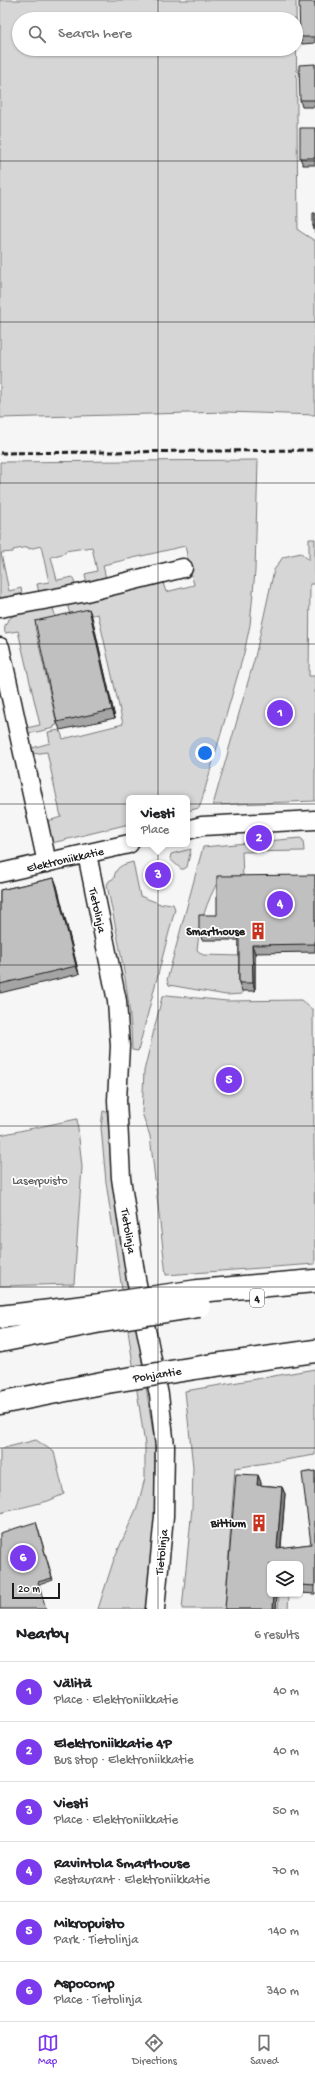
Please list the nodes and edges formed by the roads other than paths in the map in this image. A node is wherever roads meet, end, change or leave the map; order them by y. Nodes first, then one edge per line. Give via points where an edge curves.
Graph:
1 (183, 568) dead end
2 (0, 608) edge
3 (0, 647) edge
4 (315, 820) edge
5 (190, 829) edge
6 (126, 845) edge
7 (87, 854) junction
8 (47, 863) junction
9 (0, 873) edge
10 (315, 1281) edge
11 (315, 1290) edge
12 (199, 1299) junction
13 (95, 1314) junction
14 (0, 1317) edge
15 (0, 1341) edge
16 (315, 1351) edge
17 (0, 1403) edge
18 (155, 1609) edge

1 - 2 street via 82,593
3 - 8 street
4 - 5 street via 202,826
6 - 7 street, Elektroniikkatie
7 - 8 street, Elektroniikkatie
7 - 18 street, Tietolinja via 118,1001 120,1046 117,1100 121,1178 136,1279 159,1395 165,1446 164,1516
8 - 9 street, Elektroniikkatie
10 - 12 highway
11 - 12 highway, 4
12 - 13 highway, 4, bridge
13 - 14 highway
13 - 15 highway, 4
16 - 17 highway, Pohjantie, bridge via 107,1382

